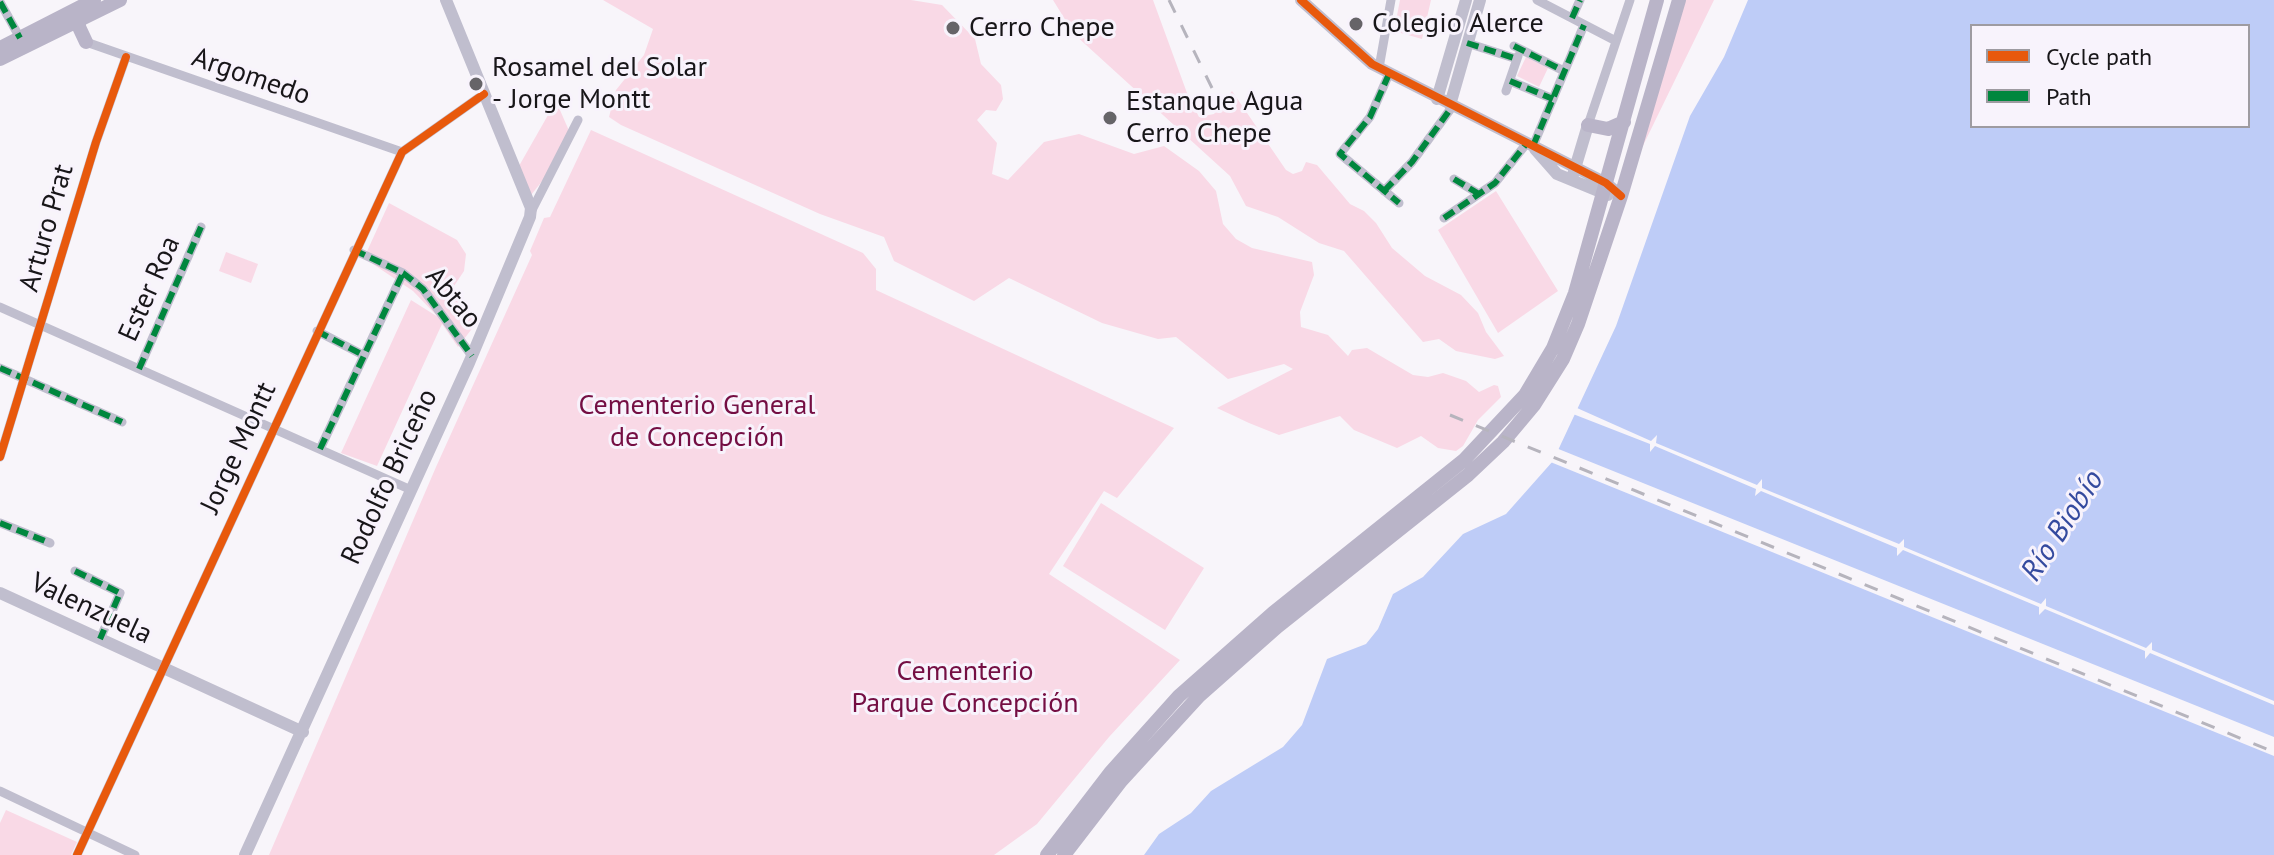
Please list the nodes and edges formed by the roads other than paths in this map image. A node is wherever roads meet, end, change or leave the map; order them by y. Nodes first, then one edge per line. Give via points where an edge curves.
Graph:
1 (120, 0) edge
2 (446, 0) edge
3 (1301, 0) edge
4 (1391, 0) edge
5 (1466, 0) edge
6 (1480, 0) edge
7 (1537, 0) edge
8 (1580, 0) edge
9 (1630, 0) edge
10 (1657, 0) edge
11 (1679, 0) edge
12 (0, 2) edge
13 (90, 2) edge
14 (1572, 18) junction
15 (78, 22) junction
16 (1584, 25) junction
17 (49, 35) junction
18 (20, 38) junction
19 (1614, 40) junction
20 (86, 42) junction
21 (1467, 43) junction
22 (0, 48) edge
23 (1517, 51) junction
24 (126, 57) junction
25 (0, 59) edge
26 (1384, 71) junction
27 (1564, 71) junction
28 (1510, 81) junction
29 (1506, 91) dead end
30 (484, 94) junction
31 (1437, 99) junction
32 (1553, 99) junction
33 (1451, 106) junction
34 (578, 120) dead end
35 (1624, 122) junction
36 (1588, 125) junction
37 (1530, 145) junction
38 (402, 152) junction
39 (1575, 167) junction
40 (1454, 179) dead end
41 (1572, 182) junction
42 (1605, 189) junction
43 (1384, 191) junction
44 (1479, 194) junction
45 (1621, 196) junction
46 (1399, 203) dead end
47 (531, 212) junction
48 (1444, 218) dead end
49 (201, 227) dead end
50 (354, 250) junction
51 (403, 273) junction
52 (0, 307) edge
53 (42, 325) junction
54 (317, 331) junction
55 (363, 355) junction
56 (472, 356) junction
57 (0, 368) edge
58 (139, 369) junction
59 (25, 379) junction
60 (122, 422) dead end
61 (273, 428) junction
62 (320, 449) junction
63 (0, 457) edge
64 (409, 489) junction
65 (0, 523) edge
66 (50, 543) dead end
67 (75, 571) dead end
68 (0, 593) edge
69 (100, 639) junction
70 (163, 668) junction
71 (303, 732) junction
72 (0, 791) edge
73 (87, 832) junction
74 (77, 855) edge
75 (135, 855) edge
76 (245, 855) edge
77 (1047, 855) edge
78 (1064, 855) edge

1 - 15 main road
2 - 30 street
3 - 26 street via 1356,53
4 - 26 street
5 - 31 street
6 - 21 street
7 - 14 street
8 - 14 street
9 - 19 street
10 - 35 main road
11 - 45 main road
12 - 18 street
13 - 15 main road
13 - 18 main road
14 - 16 street
15 - 17 main road
15 - 20 main road
16 - 19 street
16 - 27 street
17 - 20 main road
17 - 25 main road
18 - 22 main road
19 - 36 street
20 - 24 street, Argomedo
21 - 23 street
21 - 33 street
23 - 27 street
23 - 28 street
24 - 38 street, Argomedo
24 - 53 street, Arturo Prat
26 - 31 street
26 - 43 street via 1374,111 1340,154
27 - 32 street
28 - 29 street
28 - 32 street
30 - 38 street, Jorge Montt
30 - 47 street
31 - 33 street
32 - 37 street
33 - 37 street
33 - 43 street via 1412,162
34 - 47 street, Rodolfo Briceño
35 - 36 main road via 1611,129
35 - 42 main road
36 - 39 street
37 - 39 street
37 - 41 street via 1552,170
37 - 44 street
38 - 50 street, Jorge Montt
39 - 41 street
39 - 42 street
40 - 44 street
41 - 42 street
42 - 45 street
42 - 77 main road via 1569,312 1516,407 1464,460 1203,674 1124,757
43 - 46 street
44 - 48 street
45 - 78 main road via 1571,341 1552,379 1519,424 1468,475 1199,696 1130,770
47 - 56 street, Rodolfo Briceño
49 - 58 street, Ester Roa
50 - 51 street, Abtao
50 - 54 street, Jorge Montt
51 - 55 street
51 - 56 street, Abtao via 423,289
52 - 53 street
53 - 58 street
53 - 59 street, Arturo Prat
54 - 55 street
54 - 61 street, Jorge Montt
55 - 62 street
56 - 64 street, Rodolfo Briceño
57 - 59 street
58 - 61 street
59 - 60 street
59 - 63 street, Arturo Prat
61 - 62 street
61 - 70 street, Jorge Montt
62 - 64 street
64 - 71 street, Rodolfo Briceño
65 - 66 street
67 - 69 street via 120,593
68 - 69 street, Valenzuela
69 - 70 street, Valenzuela
70 - 71 street, Valenzuela
70 - 73 street, Jorge Montt
71 - 76 street, Rodolfo Briceño
72 - 73 street
73 - 74 street, Jorge Montt
73 - 75 street

